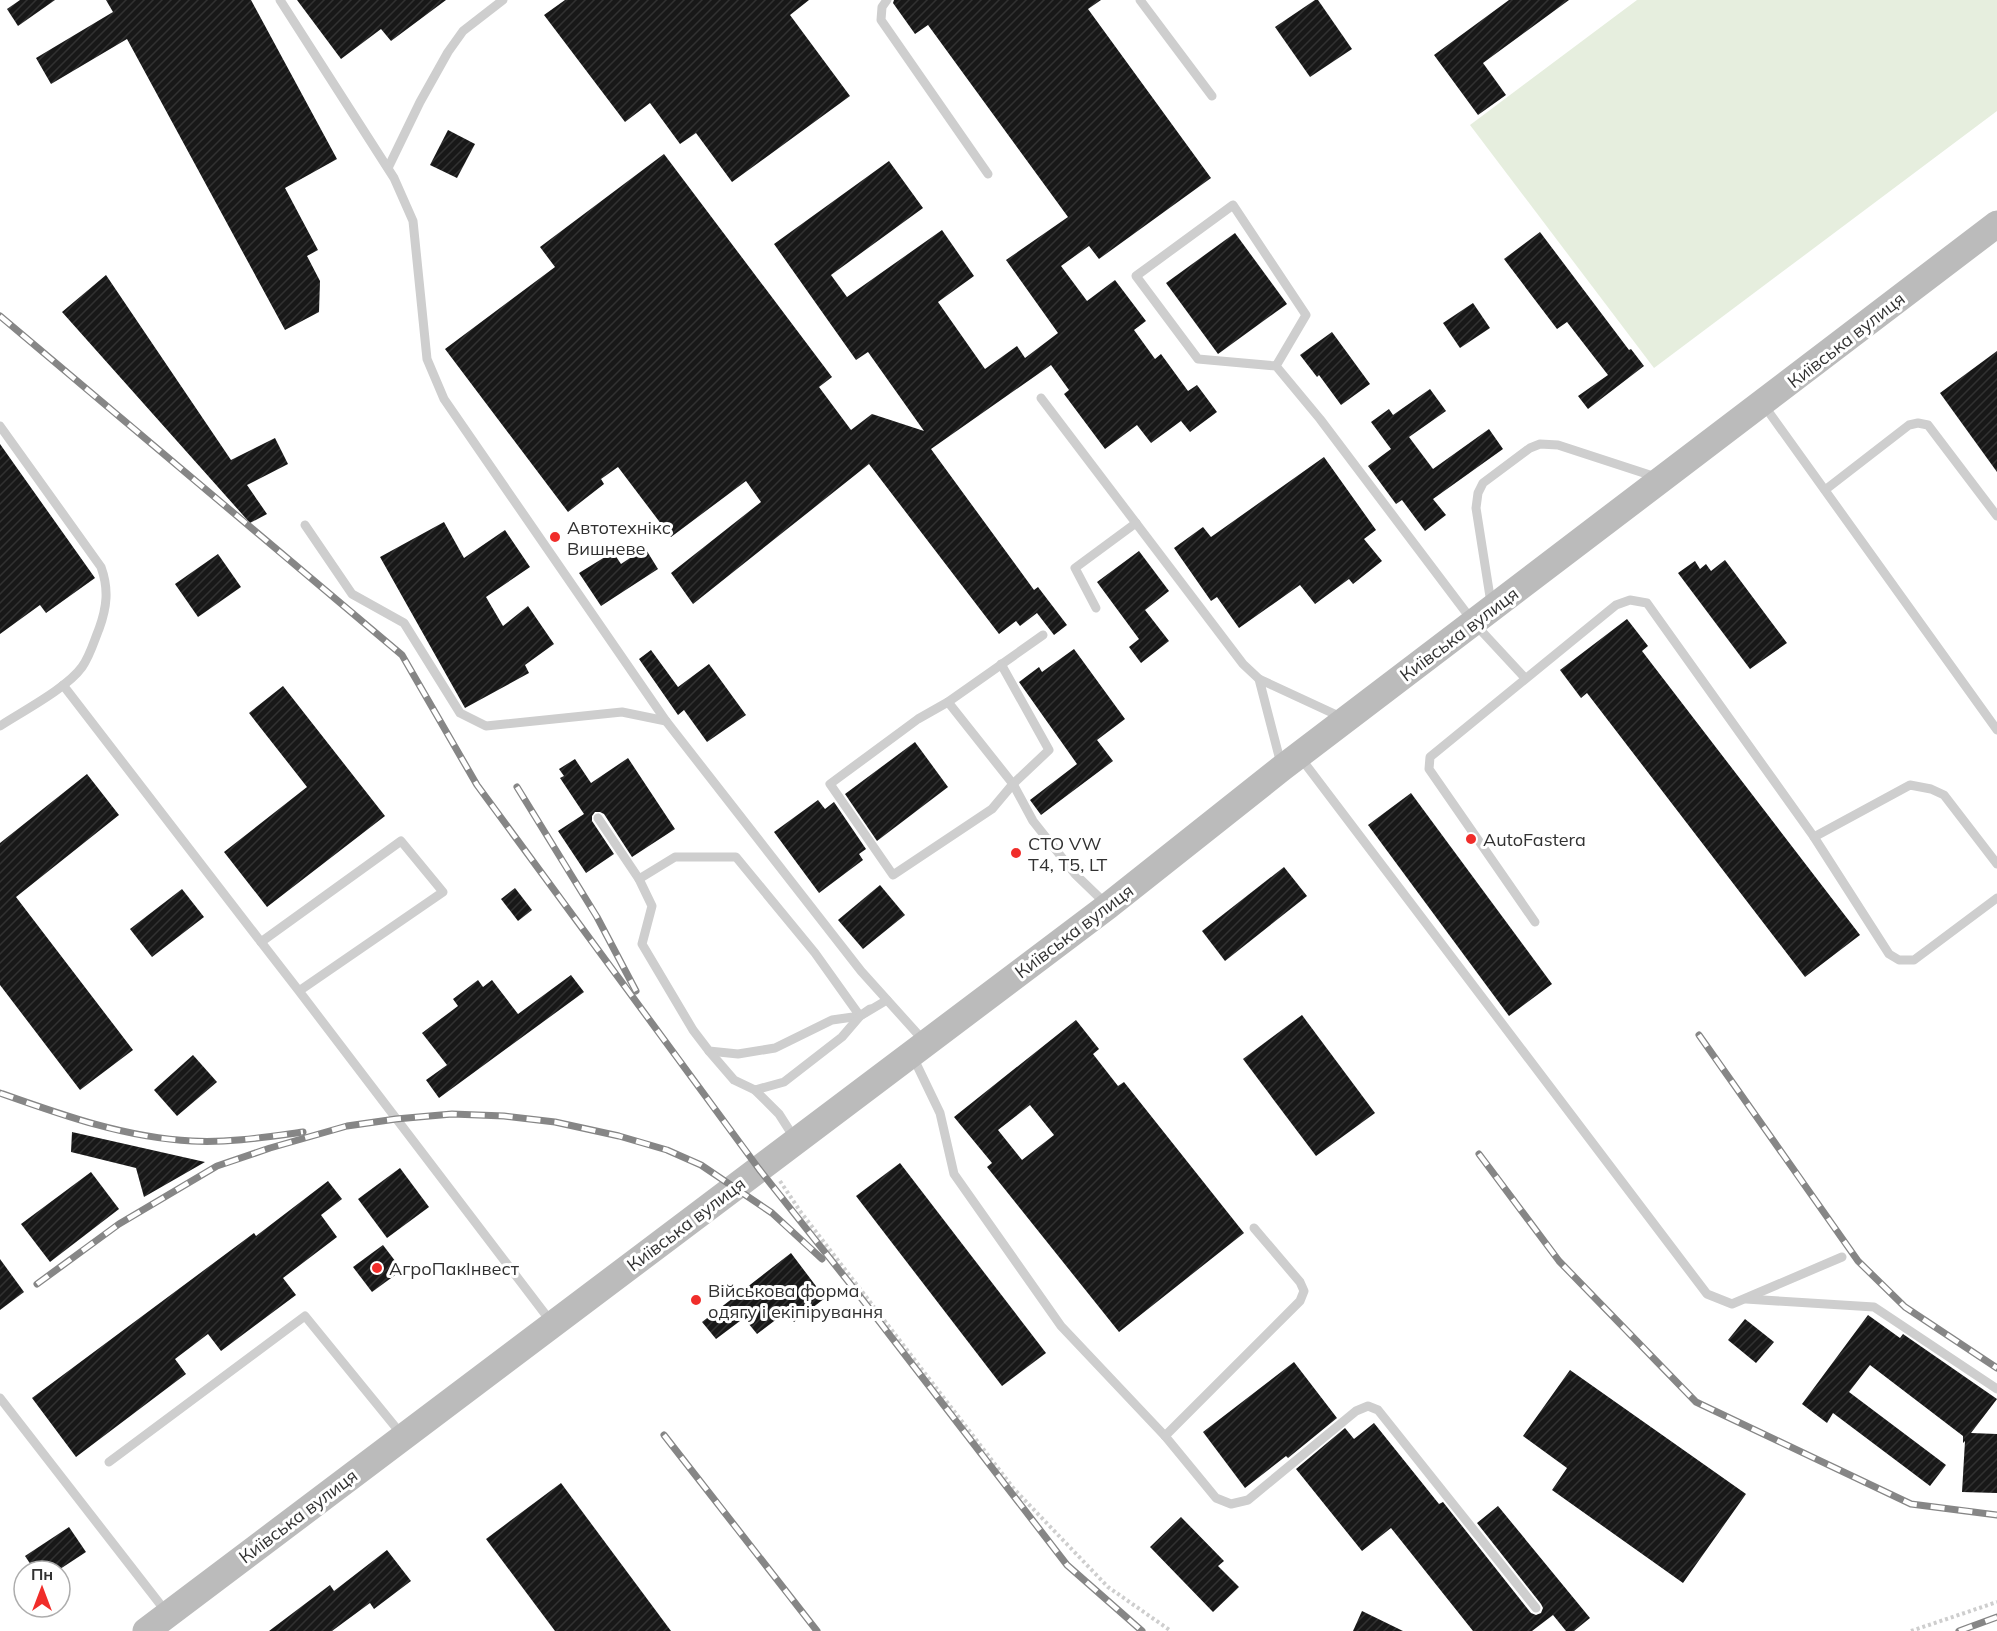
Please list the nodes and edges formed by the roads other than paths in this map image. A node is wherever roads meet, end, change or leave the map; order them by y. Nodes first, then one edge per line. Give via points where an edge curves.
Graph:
1 (280, 0) edge
2 (503, 0) edge
3 (887, 0) edge
4 (1140, 0) edge
5 (1212, 96) dead end
6 (388, 168) junction
7 (988, 174) dead end
8 (1997, 224) edge
9 (1276, 366) junction
10 (1041, 398) dead end
11 (1762, 404) junction
12 (0, 426) edge
13 (1664, 479) junction
14 (1825, 490) junction
15 (1997, 516) edge
16 (1136, 523) junction
17 (305, 525) dead end
18 (1096, 608) dead end
19 (1483, 616) junction
20 (1043, 635) dead end
21 (1001, 664) junction
22 (1525, 678) junction
23 (1259, 679) junction
24 (63, 685) junction
25 (948, 702) junction
26 (1346, 720) junction
27 (666, 721) junction
28 (0, 726) edge
29 (1997, 730) edge
30 (1291, 762) junction
31 (1012, 784) junction
32 (598, 818) dead end
33 (1814, 837) junction
34 (1997, 864) edge
35 (639, 879) junction
36 (1997, 898) edge
37 (1108, 906) junction
38 (1535, 922) dead end
39 (261, 942) junction
40 (299, 991) junction
41 (887, 1000) junction
42 (860, 1016) junction
43 (919, 1049) junction
44 (709, 1051) junction
45 (755, 1090) junction
46 (796, 1141) junction
47 (1254, 1228) dead end
48 (1842, 1257) dead end
49 (1744, 1299) junction
50 (554, 1325) junction
51 (1997, 1389) edge
52 (0, 1398) edge
53 (403, 1436) junction
54 (1165, 1436) junction
55 (109, 1462) dead end
56 (1536, 1608) dead end
57 (168, 1615) junction
58 (146, 1631) edge

1 - 6 lane
2 - 6 lane via 463,31 448,52
3 - 7 lane via 881,21
4 - 5 lane
6 - 27 lane via 413,221 428,359 444,399
8 - 11 main road, Київська вулиця
9 - 9 lane via 1306,315 1233,206 1136,276 1198,360
9 - 19 lane
10 - 16 lane
11 - 13 main road, Київська вулиця
11 - 14 lane
12 - 24 lane via 104,574 106,611 81,668
13 - 19 main road, Київська вулиця
13 - 19 lane via 1558,445 1540,444 1483,483 1476,507
14 - 15 lane via 1909,425 1918,423 1928,425
14 - 29 lane
16 - 18 lane via 1075,568
16 - 23 lane via 1243,664
17 - 27 lane via 352,594 405,623 460,713 486,726 622,712
19 - 22 lane
19 - 26 main road, Київська вулиця
20 - 21 lane
21 - 25 lane
21 - 31 lane via 1049,750
22 - 33 lane via 1616,605 1630,600 1647,603
22 - 38 lane via 1430,758 1429,770
23 - 26 lane
23 - 30 lane
24 - 28 lane
24 - 39 lane
25 - 31 lane
25 - 31 lane via 918,719 830,784 894,875 992,809
26 - 30 main road, Київська вулиця
27 - 41 lane
30 - 37 main road, Київська вулиця
30 - 49 lane via 1707,1294 1732,1304
31 - 37 lane via 1040,830 1075,874
32 - 35 lane
33 - 34 lane via 1910,785 1944,795
33 - 36 lane via 1889,954 1899,960 1914,960
35 - 42 lane via 675,857 736,857 815,953
35 - 44 lane via 651,906 642,944
37 - 43 main road, Київська вулиця
39 - 40 lane
39 - 40 lane via 401,841 443,892
40 - 50 lane
41 - 42 lane
41 - 43 lane
42 - 44 lane via 832,1020 775,1048 738,1054
42 - 45 lane via 842,1037 784,1082
43 - 46 main road, Київська вулиця
43 - 54 lane via 954,1174 1061,1326
44 - 45 lane via 734,1080
45 - 46 lane via 779,1114
46 - 50 main road, Київська вулиця
47 - 54 lane via 1300,1282 1304,1291 1300,1301
48 - 49 lane
49 - 51 lane via 1874,1307
50 - 53 main road, Київська вулиця
52 - 57 lane
53 - 55 lane via 305,1316
53 - 57 main road, Київська вулиця
54 - 56 lane via 1216,1498 1231,1504 1248,1500 1356,1411 1368,1406 1378,1410
57 - 58 main road, Київська вулиця

